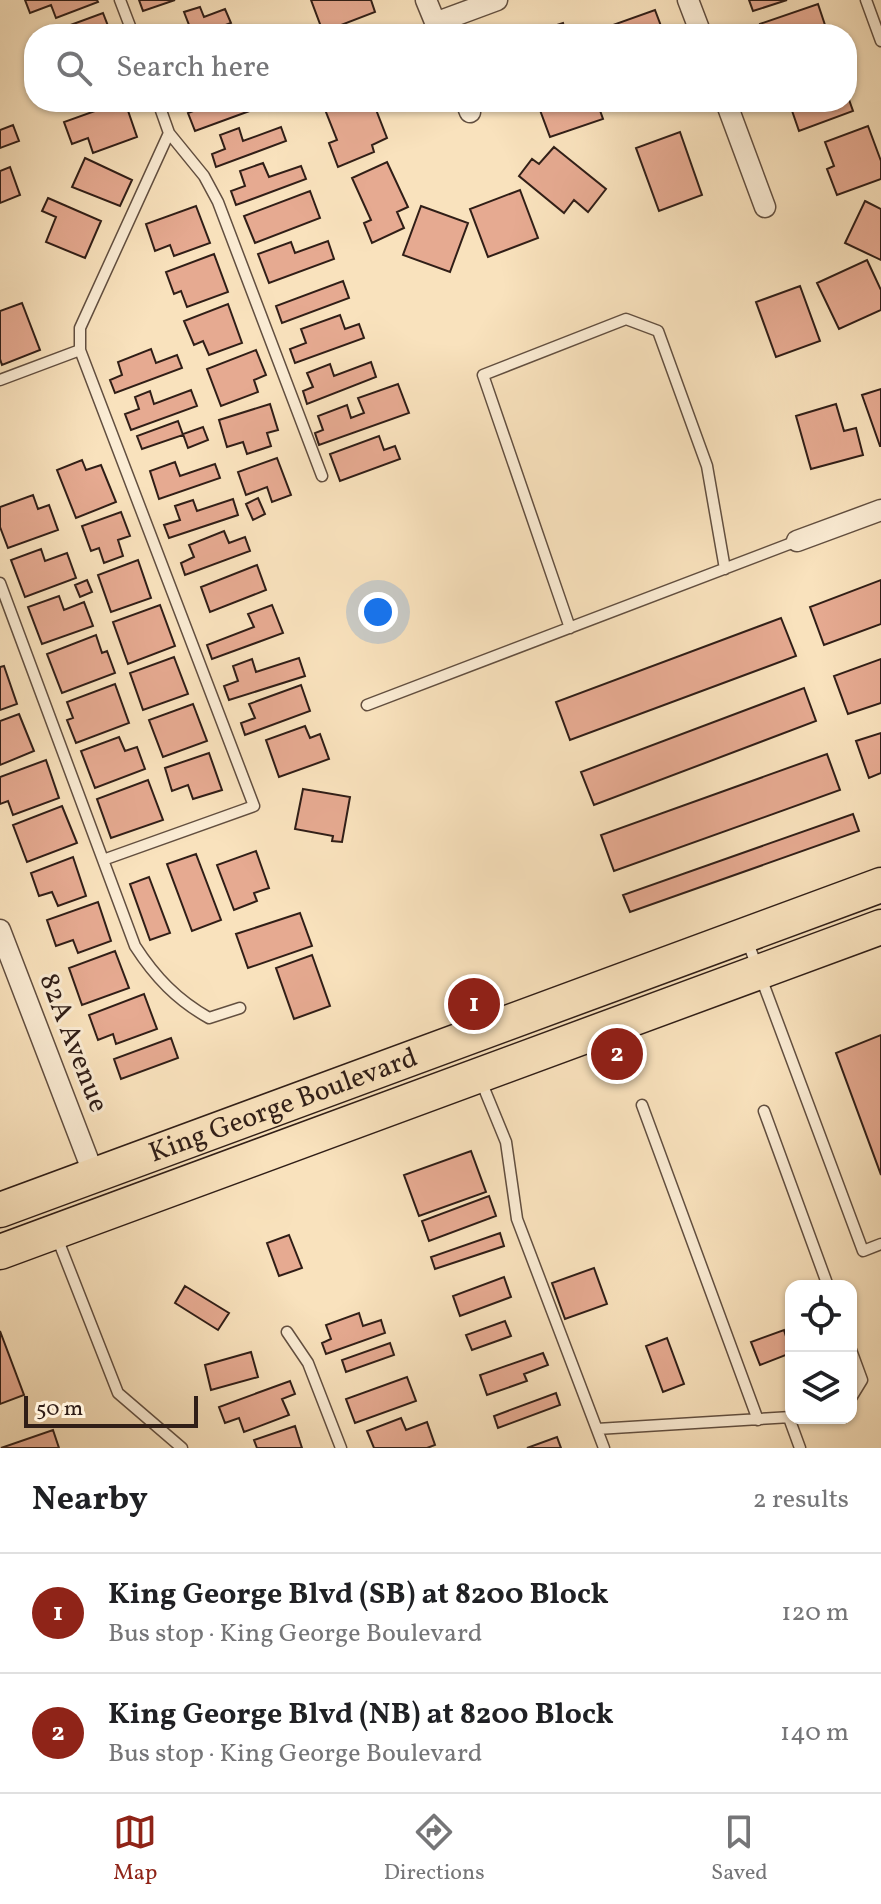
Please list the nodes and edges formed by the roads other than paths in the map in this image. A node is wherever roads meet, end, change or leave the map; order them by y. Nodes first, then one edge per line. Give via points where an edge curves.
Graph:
1 (120, 0) edge
2 (426, 0) edge
3 (497, 0) edge
4 (688, 0) edge
5 (866, 0) edge
6 (129, 24) edge
7 (436, 24) edge
8 (448, 24) edge
9 (697, 24) edge
10 (881, 41) edge
11 (162, 112) edge
12 (730, 112) edge
13 (169, 133) junction
14 (765, 207) dead end
15 (80, 350) junction
16 (0, 380) edge
17 (322, 476) dead end
18 (881, 510) edge
19 (797, 541) joint
20 (725, 569) junction
21 (0, 583) edge
22 (570, 628) junction
23 (367, 705) dead end
24 (103, 860) junction
25 (881, 885) edge
26 (881, 927) edge
27 (0, 930) edge
28 (745, 935) junction
29 (759, 972) junction
30 (240, 1008) dead end
31 (478, 1076) junction
32 (642, 1105) dead end
33 (764, 1111) dead end
34 (94, 1175) junction
35 (0, 1210) edge
36 (55, 1232) junction
37 (881, 1244) edge
38 (0, 1252) edge
39 (826, 1280) edge
40 (287, 1332) dead end
41 (857, 1366) edge
42 (857, 1388) edge
43 (785, 1418) edge
44 (758, 1420) junction
45 (792, 1424) edge
46 (597, 1429) junction
47 (182, 1448) edge
48 (341, 1448) edge
49 (604, 1448) edge
50 (800, 1448) edge

1 - 6 lane
2 - 7 street
3 - 8 street
4 - 9 street
5 - 10 lane
11 - 13 lane
12 - 14 street
13 - 15 lane via 80,328
13 - 17 lane via 218,202
15 - 16 lane
15 - 24 lane via 254,806
18 - 19 street
19 - 20 lane
20 - 22 lane
20 - 22 lane via 707,466 658,331 626,319 483,375
21 - 24 lane
22 - 23 lane
24 - 30 lane via 135,946 165,986 209,1018
25 - 28 main road, King George Boulevard
26 - 29 main road, King George Boulevard
27 - 34 street, 82A Avenue
28 - 29 lane
28 - 34 main road, King George Boulevard
29 - 31 main road, King George Boulevard
29 - 37 lane via 863,1251
31 - 36 main road, King George Boulevard
31 - 46 lane via 506,1142 517,1219
32 - 44 lane
33 - 39 lane
34 - 35 main road, King George Boulevard
36 - 38 main road, King George Boulevard
36 - 47 lane via 118,1393
40 - 48 lane via 308,1363
41 - 42 lane via 862,1380
43 - 44 lane
44 - 46 lane
45 - 50 lane
46 - 49 lane

